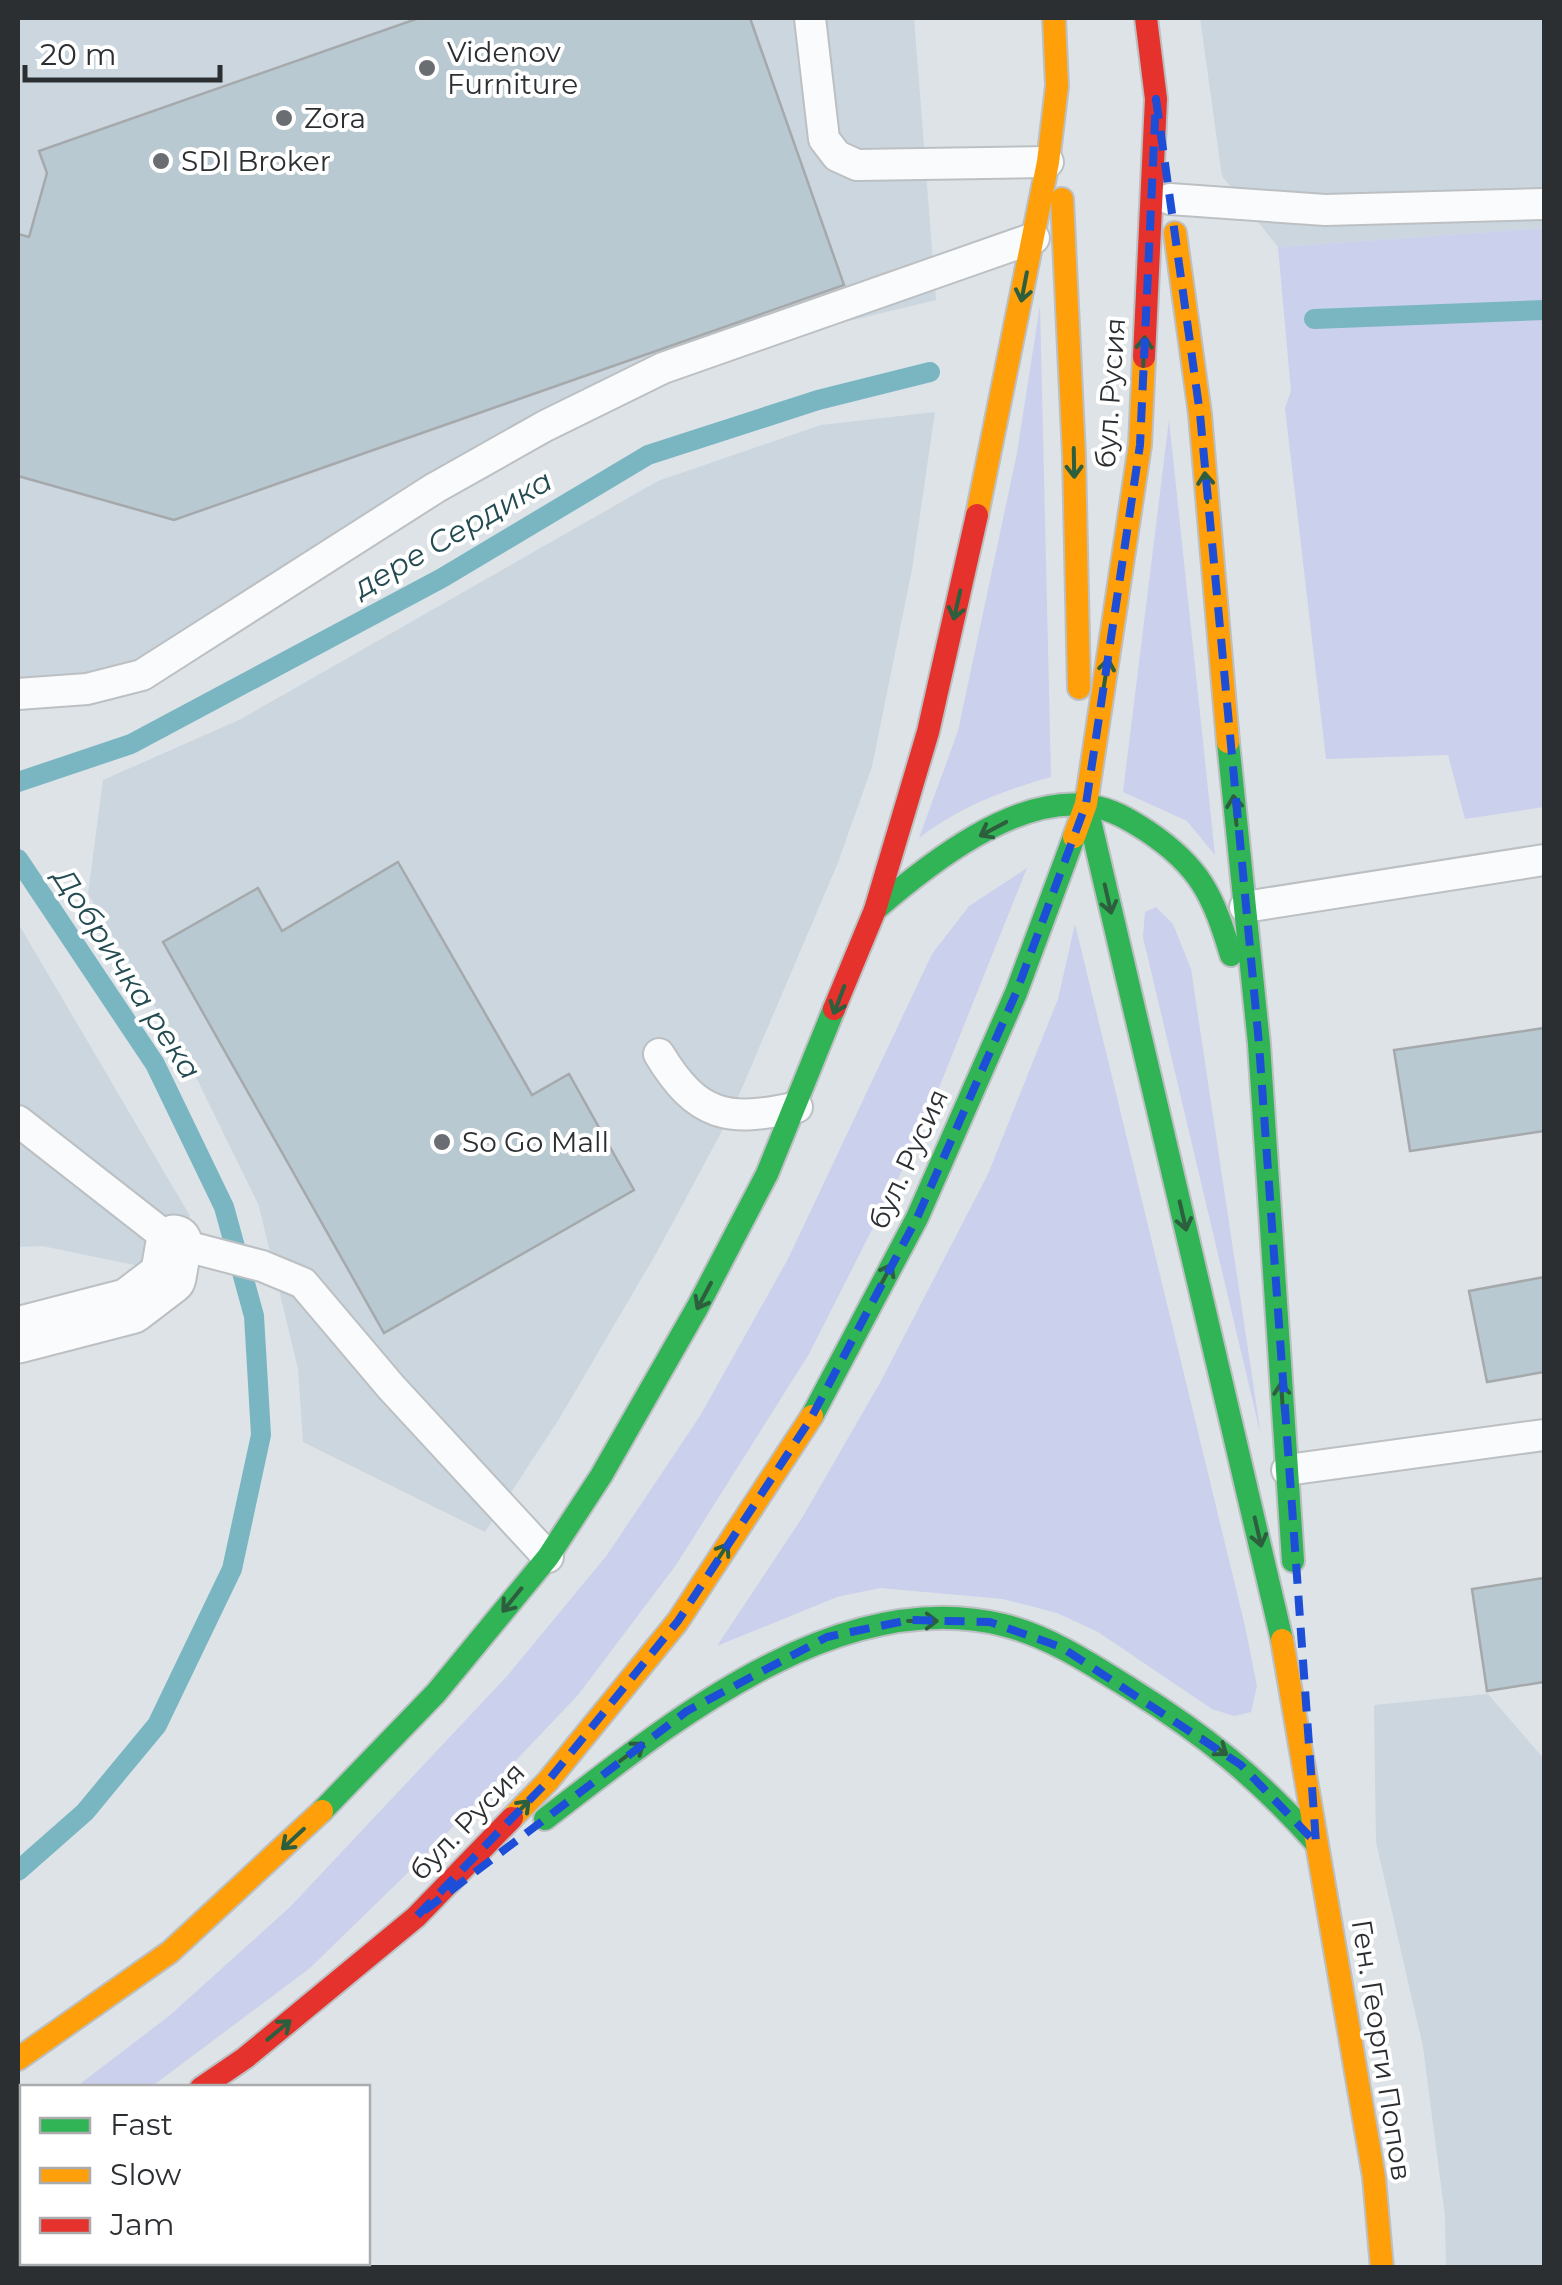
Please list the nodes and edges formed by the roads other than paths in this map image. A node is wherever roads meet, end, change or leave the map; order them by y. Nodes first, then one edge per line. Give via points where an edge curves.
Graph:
1 (810, 18) edge
2 (1054, 18) edge
3 (1146, 18) edge
4 (1057, 86) junction
5 (1156, 99) junction
6 (1048, 162) junction
7 (1170, 199) junction
8 (1544, 204) edge
9 (1034, 238) junction
10 (18, 694) edge
11 (1086, 804) junction
12 (1544, 860) edge
13 (1245, 908) junction
14 (874, 910) junction
15 (1259, 1044) junction
16 (659, 1054) dead end
17 (797, 1107) junction
18 (18, 1121) edge
19 (189, 1247) junction
20 (18, 1335) edge
21 (1544, 1435) edge
22 (1286, 1470) junction
23 (548, 1557) junction
24 (1316, 1843) junction
25 (416, 1917) junction
26 (18, 2059) edge
27 (205, 2085) edge
28 (1382, 2268) edge

1 - 6 lane via 824,138 837,156 857,165
2 - 4 main road
3 - 5 main road, бул. Русия
4 - 6 main road
4 -> 11 main road
5 - 7 main road
11 -> 5 main road, бул. Русия via 1140,446
6 - 9 main road
7 - 8 lane via 1325,210
13 -> 7 main road via 1200,414
9 - 10 lane via 678,363 544,426 142,676
9 -> 14 main road via 928,732
11 -> 14 main road via 1005,822 916,874
11 - 15 main road via 1119,816 1182,857 1213,899
11 -> 24 main road via 1278,1615
25 -> 11 main road, бул. Русия via 548,1781 678,1621 810,1420 917,1218 1016,992
12 - 13 lane
13 - 15 main road
14 -> 17 main road
22 -> 15 main road
16 - 17 lane via 677,1084 730,1116
17 -> 23 main road via 697,1308
18 - 19 lane
19 - 20 street via 168,1277 130,1306
19 - 23 lane via 302,1283
21 - 22 lane
22 - 24 main road
23 -> 26 main road via 436,1693 321,1812 170,1952
25 -> 24 main road via 687,1711 826,1637 909,1620 990,1622 1061,1647 1241,1765
24 - 28 main road, Ген. Георги Попов via 1374,2177
27 -> 25 main road, бул. Русия

